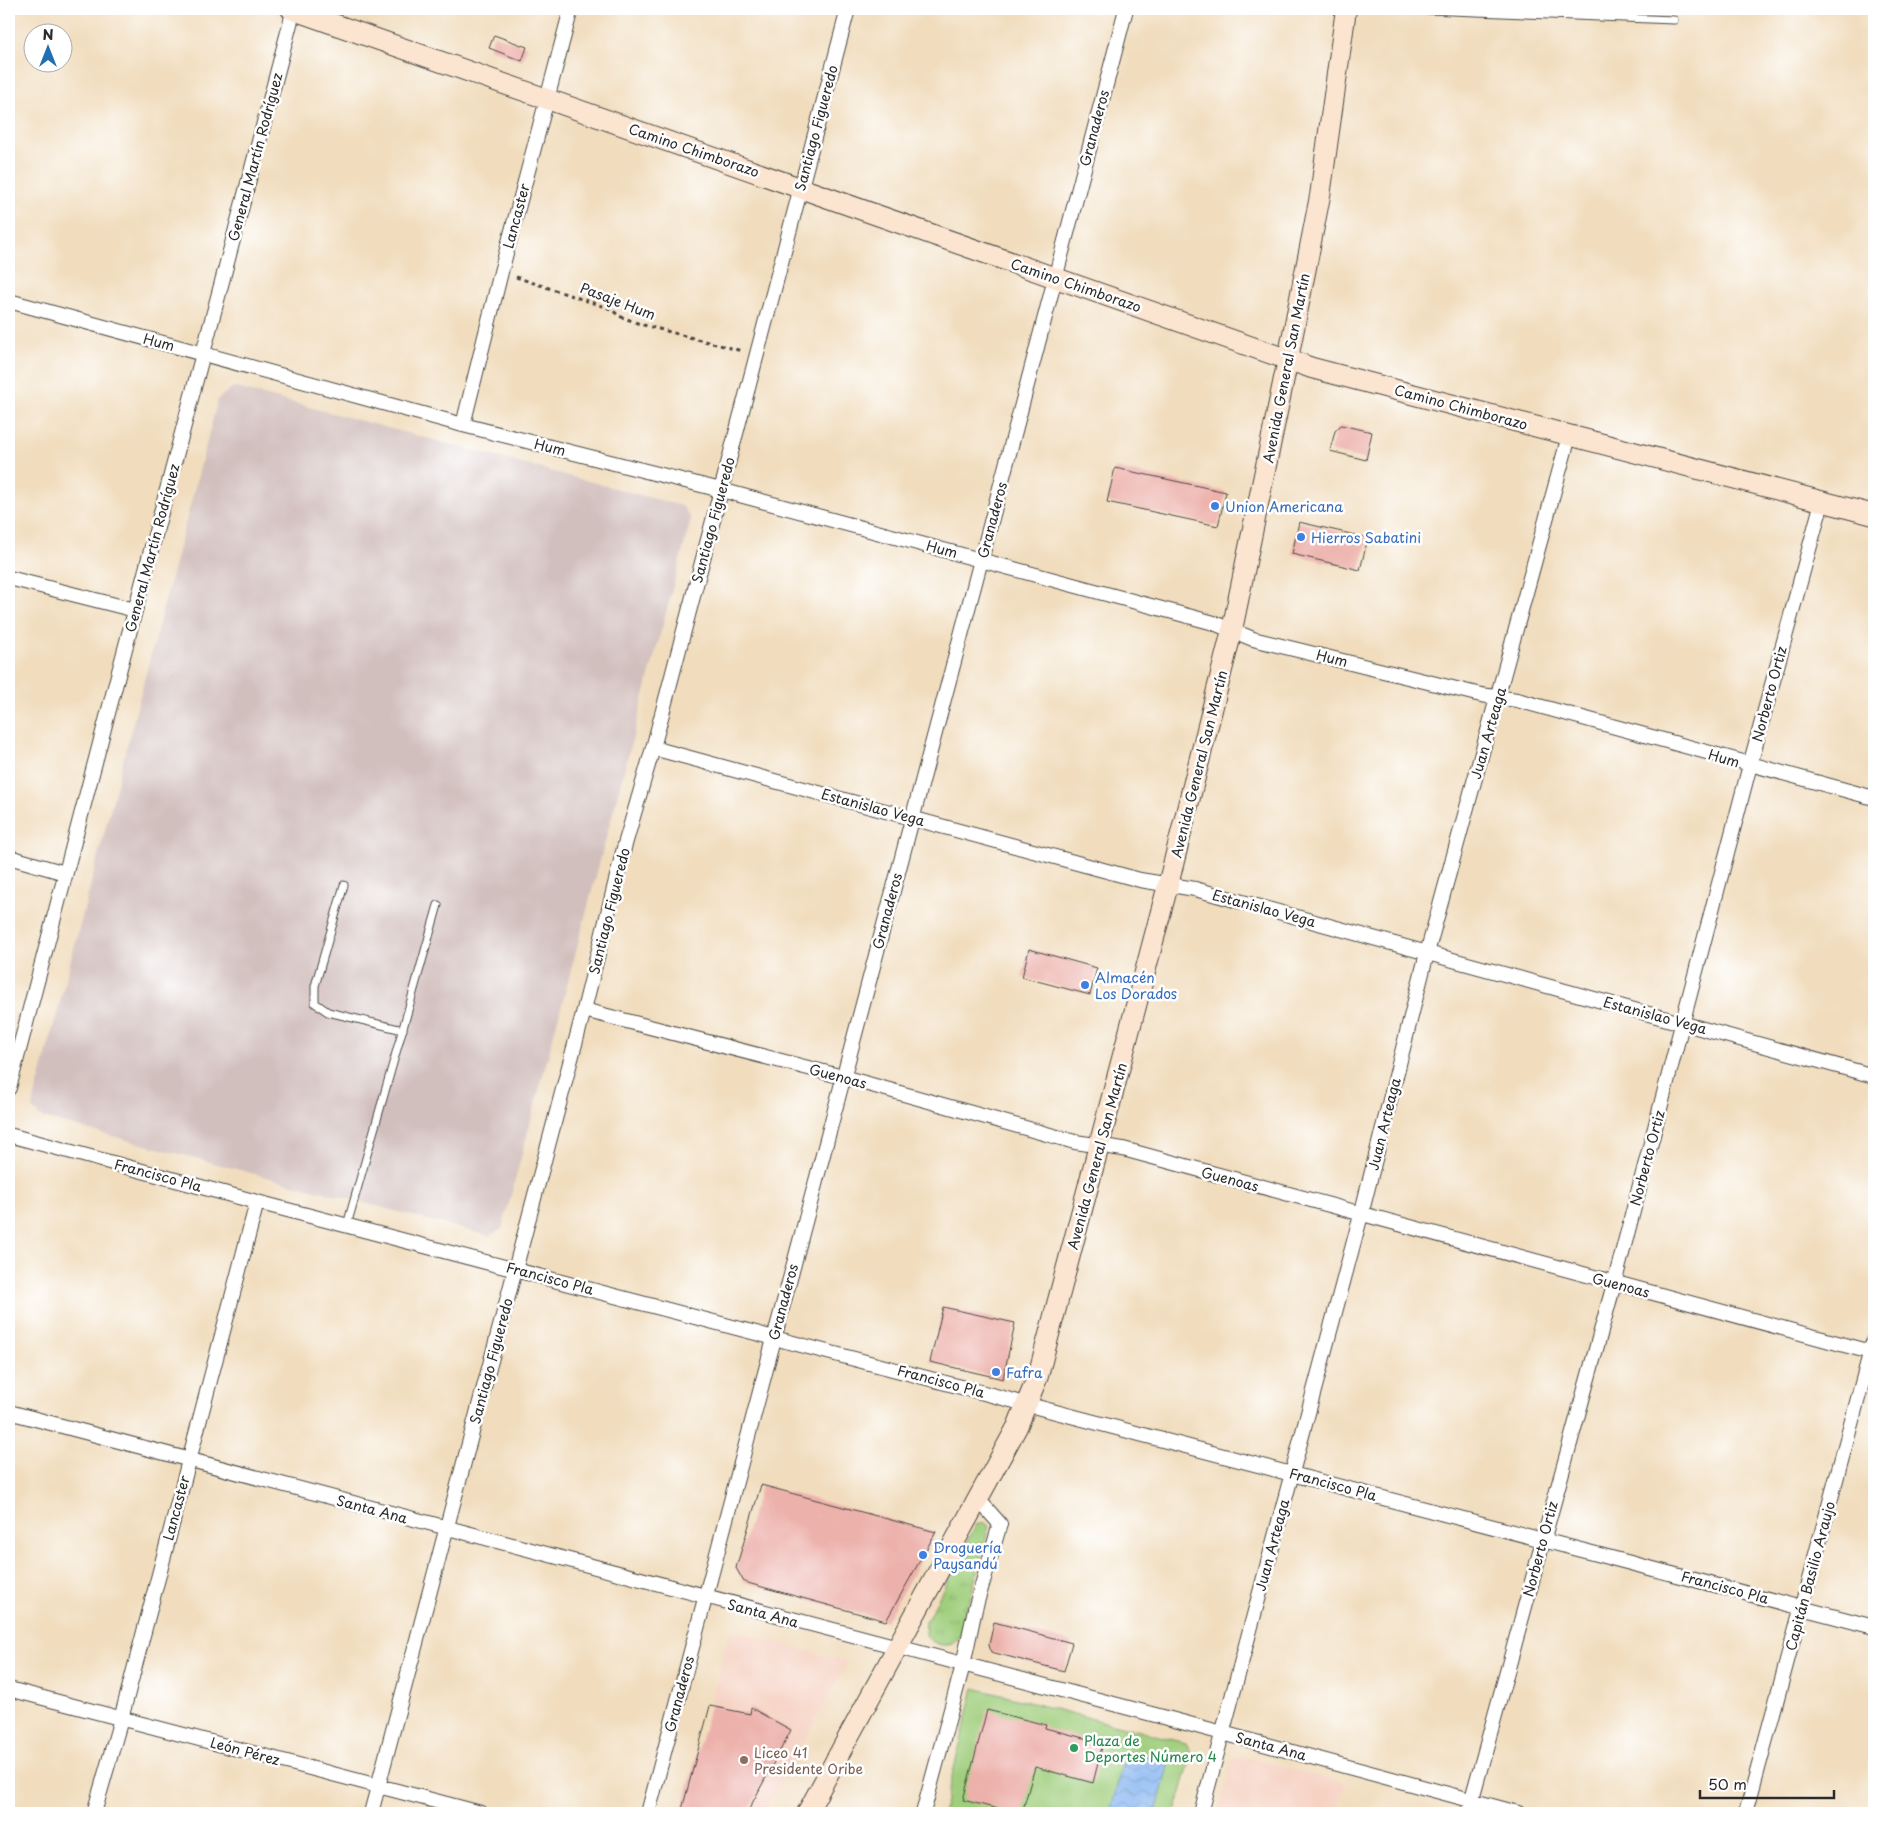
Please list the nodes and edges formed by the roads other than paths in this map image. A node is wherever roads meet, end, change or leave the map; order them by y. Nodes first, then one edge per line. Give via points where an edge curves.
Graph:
1 (293, 9) edge
2 (571, 9) edge
3 (848, 9) edge
4 (1126, 9) edge
5 (1346, 9) edge
6 (1402, 9) edge
7 (1674, 20) dead end
8 (547, 98) junction
9 (800, 188) junction
10 (1055, 278) junction
11 (9, 301) edge
12 (204, 354) junction
13 (1288, 359) junction
14 (463, 425) junction
15 (1569, 436) junction
16 (721, 490) junction
17 (1822, 502) junction
18 (1874, 515) edge
19 (982, 560) junction
20 (9, 578) edge
21 (135, 610) junction
22 (1232, 630) junction
23 (1498, 698) junction
24 (653, 748) junction
25 (1750, 765) junction
26 (1874, 798) edge
27 (912, 817) junction
28 (9, 858) edge
29 (66, 873) junction
30 (344, 885) dead end
31 (1168, 885) junction
32 (438, 905) dead end
33 (1427, 953) junction
34 (584, 1010) junction
35 (1684, 1022) junction
36 (403, 1030) junction
37 (1874, 1076) edge
38 (843, 1078) junction
39 (9, 1088) edge
40 (9, 1135) edge
41 (1100, 1146) junction
42 (257, 1202) junction
43 (1361, 1215) junction
44 (347, 1225) junction
45 (515, 1269) junction
46 (1614, 1284) junction
47 (773, 1337) junction
48 (1873, 1348) edge
49 (1027, 1403) junction
50 (9, 1412) edge
51 (189, 1460) junction
52 (1291, 1472) junction
53 (978, 1499) junction
54 (446, 1528) junction
55 (1543, 1539) junction
56 (704, 1597) junction
57 (1801, 1607) junction
58 (1874, 1627) edge
59 (897, 1647) junction
60 (963, 1665) junction
61 (9, 1689) edge
62 (121, 1719) junction
63 (1222, 1732) junction
64 (378, 1786) junction
65 (1470, 1807) edge
66 (94, 1813) edge
67 (371, 1813) edge
68 (482, 1813) edge
69 (648, 1813) edge
70 (807, 1813) edge
71 (923, 1813) edge
72 (1201, 1813) edge
73 (1518, 1813) edge
74 (1746, 1813) edge

1 - 8 main road, Camino Chimborazo
1 - 12 street, General Martín Rodríguez
2 - 8 street, Lancaster
3 - 9 street, Santiago Figueredo
4 - 10 street, Granaderos
5 - 13 main road, Avenida General San Martín via 1320,196
6 - 7 lane
8 - 9 main road, Camino Chimborazo
8 - 14 street, Lancaster
9 - 10 main road, Camino Chimborazo
9 - 16 street, Santiago Figueredo
10 - 13 main road, Camino Chimborazo
10 - 19 street, Granaderos
11 - 12 street, Hum
12 - 14 street, Hum
12 - 21 street, General Martín Rodríguez
13 - 15 main road, Camino Chimborazo
13 - 22 main road, Avenida General San Martín
14 - 16 street, Hum
15 - 17 main road, Camino Chimborazo
15 - 23 street, Juan Arteaga
16 - 19 street, Hum
16 - 24 street, Santiago Figueredo
17 - 18 main road, Camino Chimborazo
17 - 25 street, Norberto Ortiz
19 - 22 street, Hum
19 - 27 street, Granaderos
20 - 21 street
21 - 29 street, General Martín Rodríguez
22 - 23 street, Hum via 1253,639
22 - 31 main road, Avenida General San Martín
23 - 25 street, Hum via 1517,700
23 - 33 street, Juan Arteaga
24 - 27 street, Estanislao Vega
24 - 34 street, Santiago Figueredo via 624,848
25 - 26 street, Hum
25 - 35 street, Norberto Ortiz
27 - 31 street, Estanislao Vega
27 - 38 street, Granaderos
28 - 29 street
29 - 39 street, General Martín Rodríguez
30 - 36 lane via 315,986 315,1003 328,1012
31 - 33 street, Estanislao Vega via 1195,889
31 - 41 main road, Avenida General San Martín
32 - 36 lane
33 - 35 street, Estanislao Vega
33 - 43 street, Juan Arteaga
34 - 38 street, Guenoas
34 - 45 street, Santiago Figueredo
35 - 37 street, Estanislao Vega
35 - 46 street, Norberto Ortiz
36 - 44 lane
38 - 41 street, Guenoas via 1075,1142
38 - 47 street, Granaderos
40 - 42 street, Francisco Pla
41 - 43 street, Guenoas via 1124,1149
41 - 49 main road, Avenida General San Martín via 1038,1376
42 - 44 street, Francisco Pla
42 - 51 street, Lancaster
43 - 46 street, Guenoas
43 - 52 street, Juan Arteaga
44 - 45 street, Francisco Pla
45 - 47 street, Francisco Pla
45 - 54 street, Santiago Figueredo
46 - 48 street, Guenoas
46 - 55 street, Norberto Ortiz
47 - 49 street, Francisco Pla
47 - 56 street, Granaderos
48 - 57 street, Capitán Basilio Araujo
49 - 52 street, Francisco Pla
49 - 53 main road, Avenida General San Martín
50 - 51 street, Santa Ana
51 - 54 street, Santa Ana
51 - 62 street, Lancaster
52 - 55 street, Francisco Pla
52 - 63 street, Juan Arteaga
53 - 59 main road, Avenida General San Martín
53 - 60 street via 1000,1524 975,1609
54 - 56 street, Santa Ana
54 - 64 street, Santiago Figueredo
55 - 57 street, Francisco Pla
55 - 65 street, Norberto Ortiz
56 - 59 street, Santa Ana
56 - 69 street, Granaderos
57 - 58 street, Francisco Pla
57 - 74 street, Capitán Basilio Araujo
59 - 60 street, Santa Ana
59 - 70 main road, Avenida General San Martín
60 - 63 street, Santa Ana
60 - 71 street
61 - 62 street, León Pérez
62 - 64 street, León Pérez
62 - 66 street, Lancaster
63 - 65 street, Santa Ana
63 - 72 street, Juan Arteaga
64 - 67 street, Santiago Figueredo
64 - 68 street, León Pérez
65 - 73 street, Santa Ana

